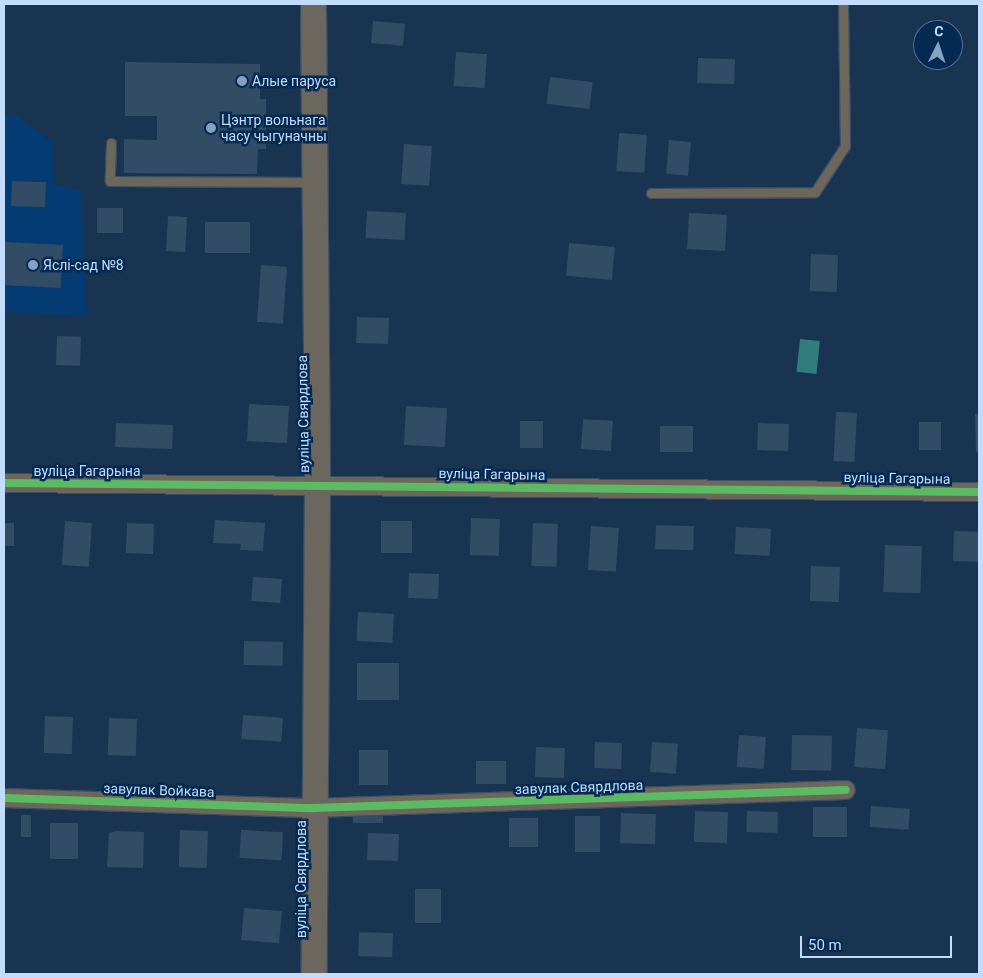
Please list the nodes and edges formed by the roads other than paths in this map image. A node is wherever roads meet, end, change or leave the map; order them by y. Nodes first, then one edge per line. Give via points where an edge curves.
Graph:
1 (313, 4) edge
2 (842, 4) edge
3 (112, 143) dead end
4 (312, 182) junction
5 (651, 193) dead end
6 (4, 484) edge
7 (317, 485) junction
8 (979, 492) edge
9 (846, 790) dead end
10 (4, 798) edge
11 (313, 808) junction
12 (314, 974) edge

1 - 4 main road, вуліца Свярдлова
2 - 5 lane via 845,146 815,192
3 - 4 lane via 110,181
4 - 7 main road, вуліца Свярдлова
6 - 7 street, вуліца Гагарына
7 - 8 street, вуліца Гагарына
7 - 11 main road, вуліца Свярдлова
9 - 11 street, завулак Свярдлова
10 - 11 street, завулак Войкава
11 - 12 main road, вуліца Свярдлова

